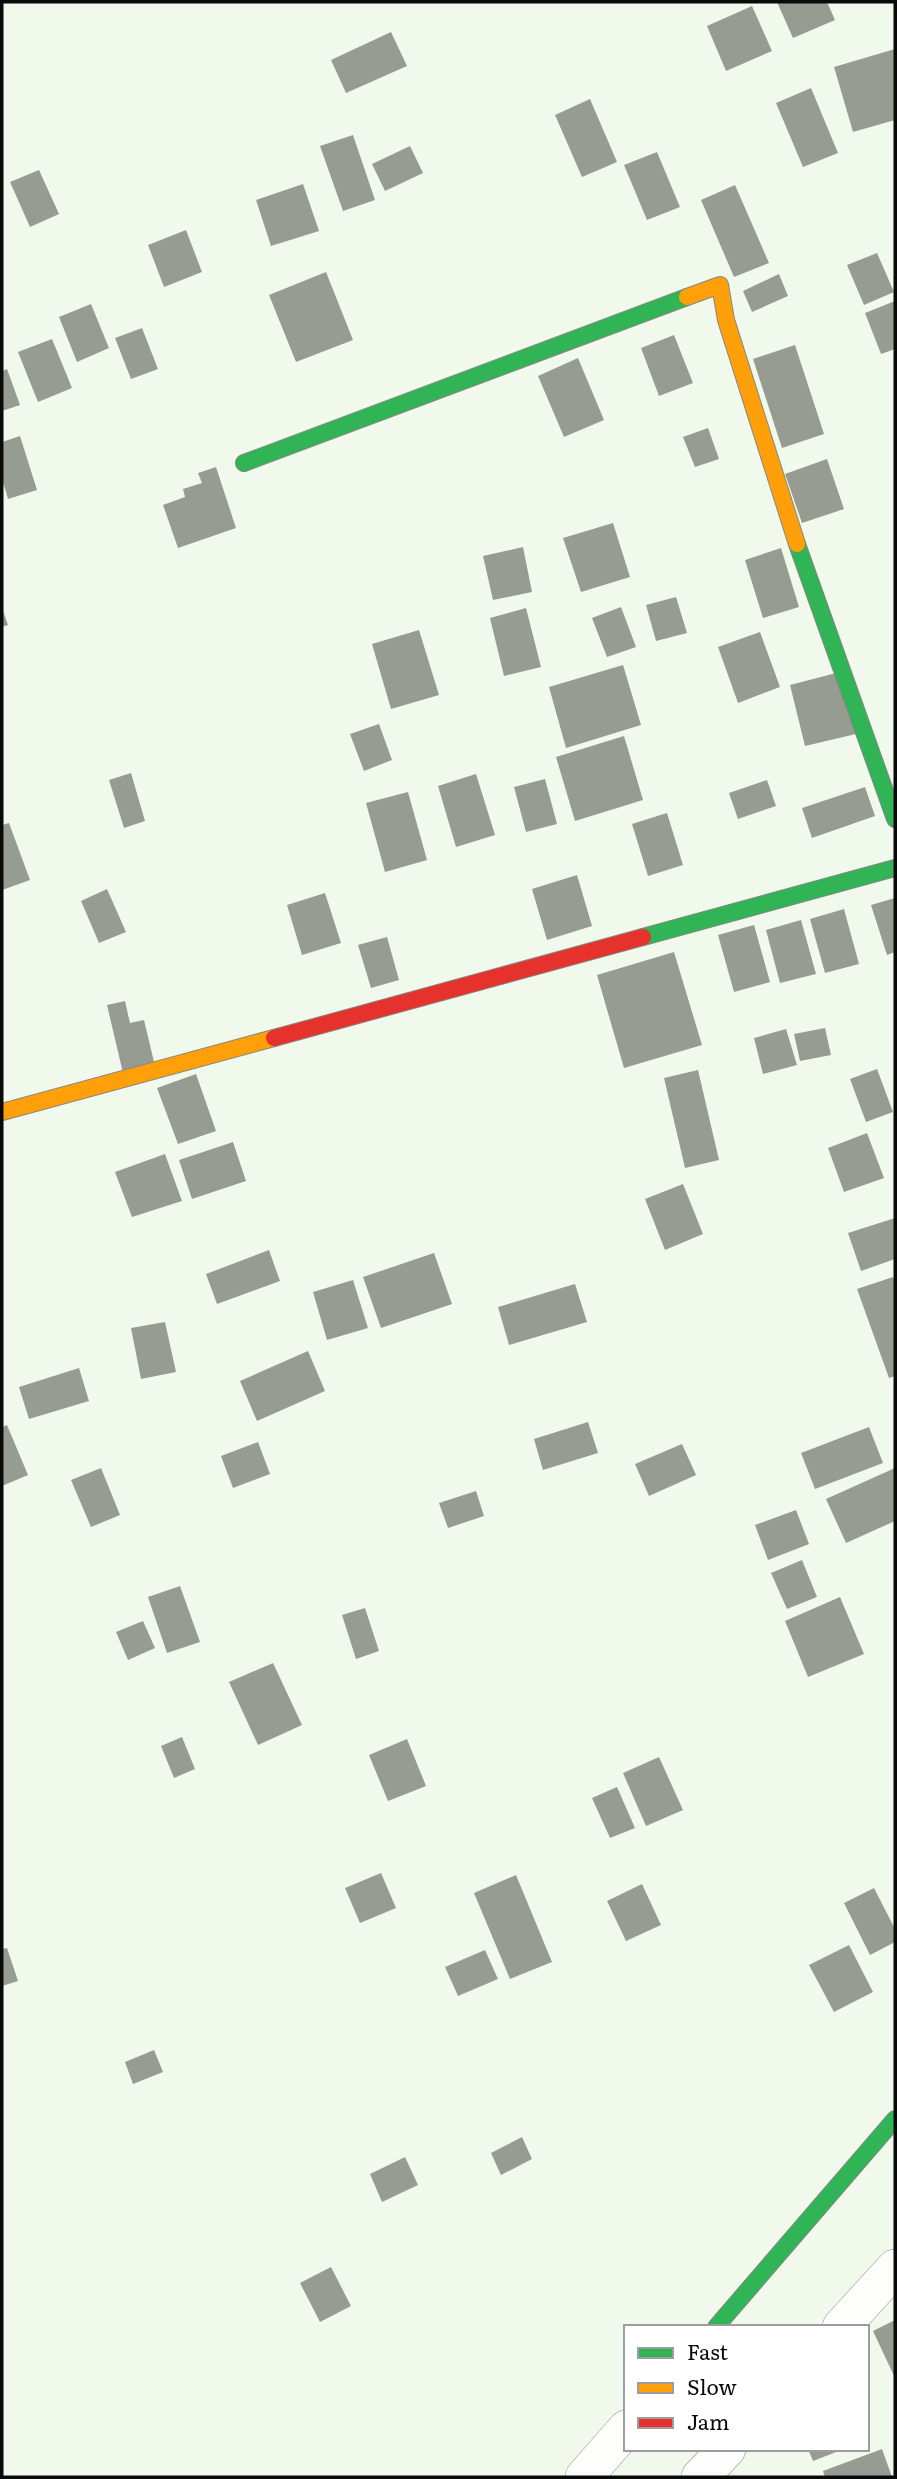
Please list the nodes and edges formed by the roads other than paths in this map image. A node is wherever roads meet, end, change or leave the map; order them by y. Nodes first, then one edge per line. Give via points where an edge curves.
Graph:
1 (244, 463) dead end
2 (895, 819) edge
3 (895, 868) edge
4 (2, 1112) edge
5 (895, 2119) edge
6 (895, 2268) edge
7 (718, 2325) edge
8 (843, 2325) edge
9 (624, 2431) edge
10 (725, 2451) edge
11 (584, 2477) edge
12 (700, 2477) edge

1 - 2 street via 720,285 726,320 781,500
3 - 4 street
5 - 7 street
6 - 8 street
9 - 11 street
10 - 12 street

